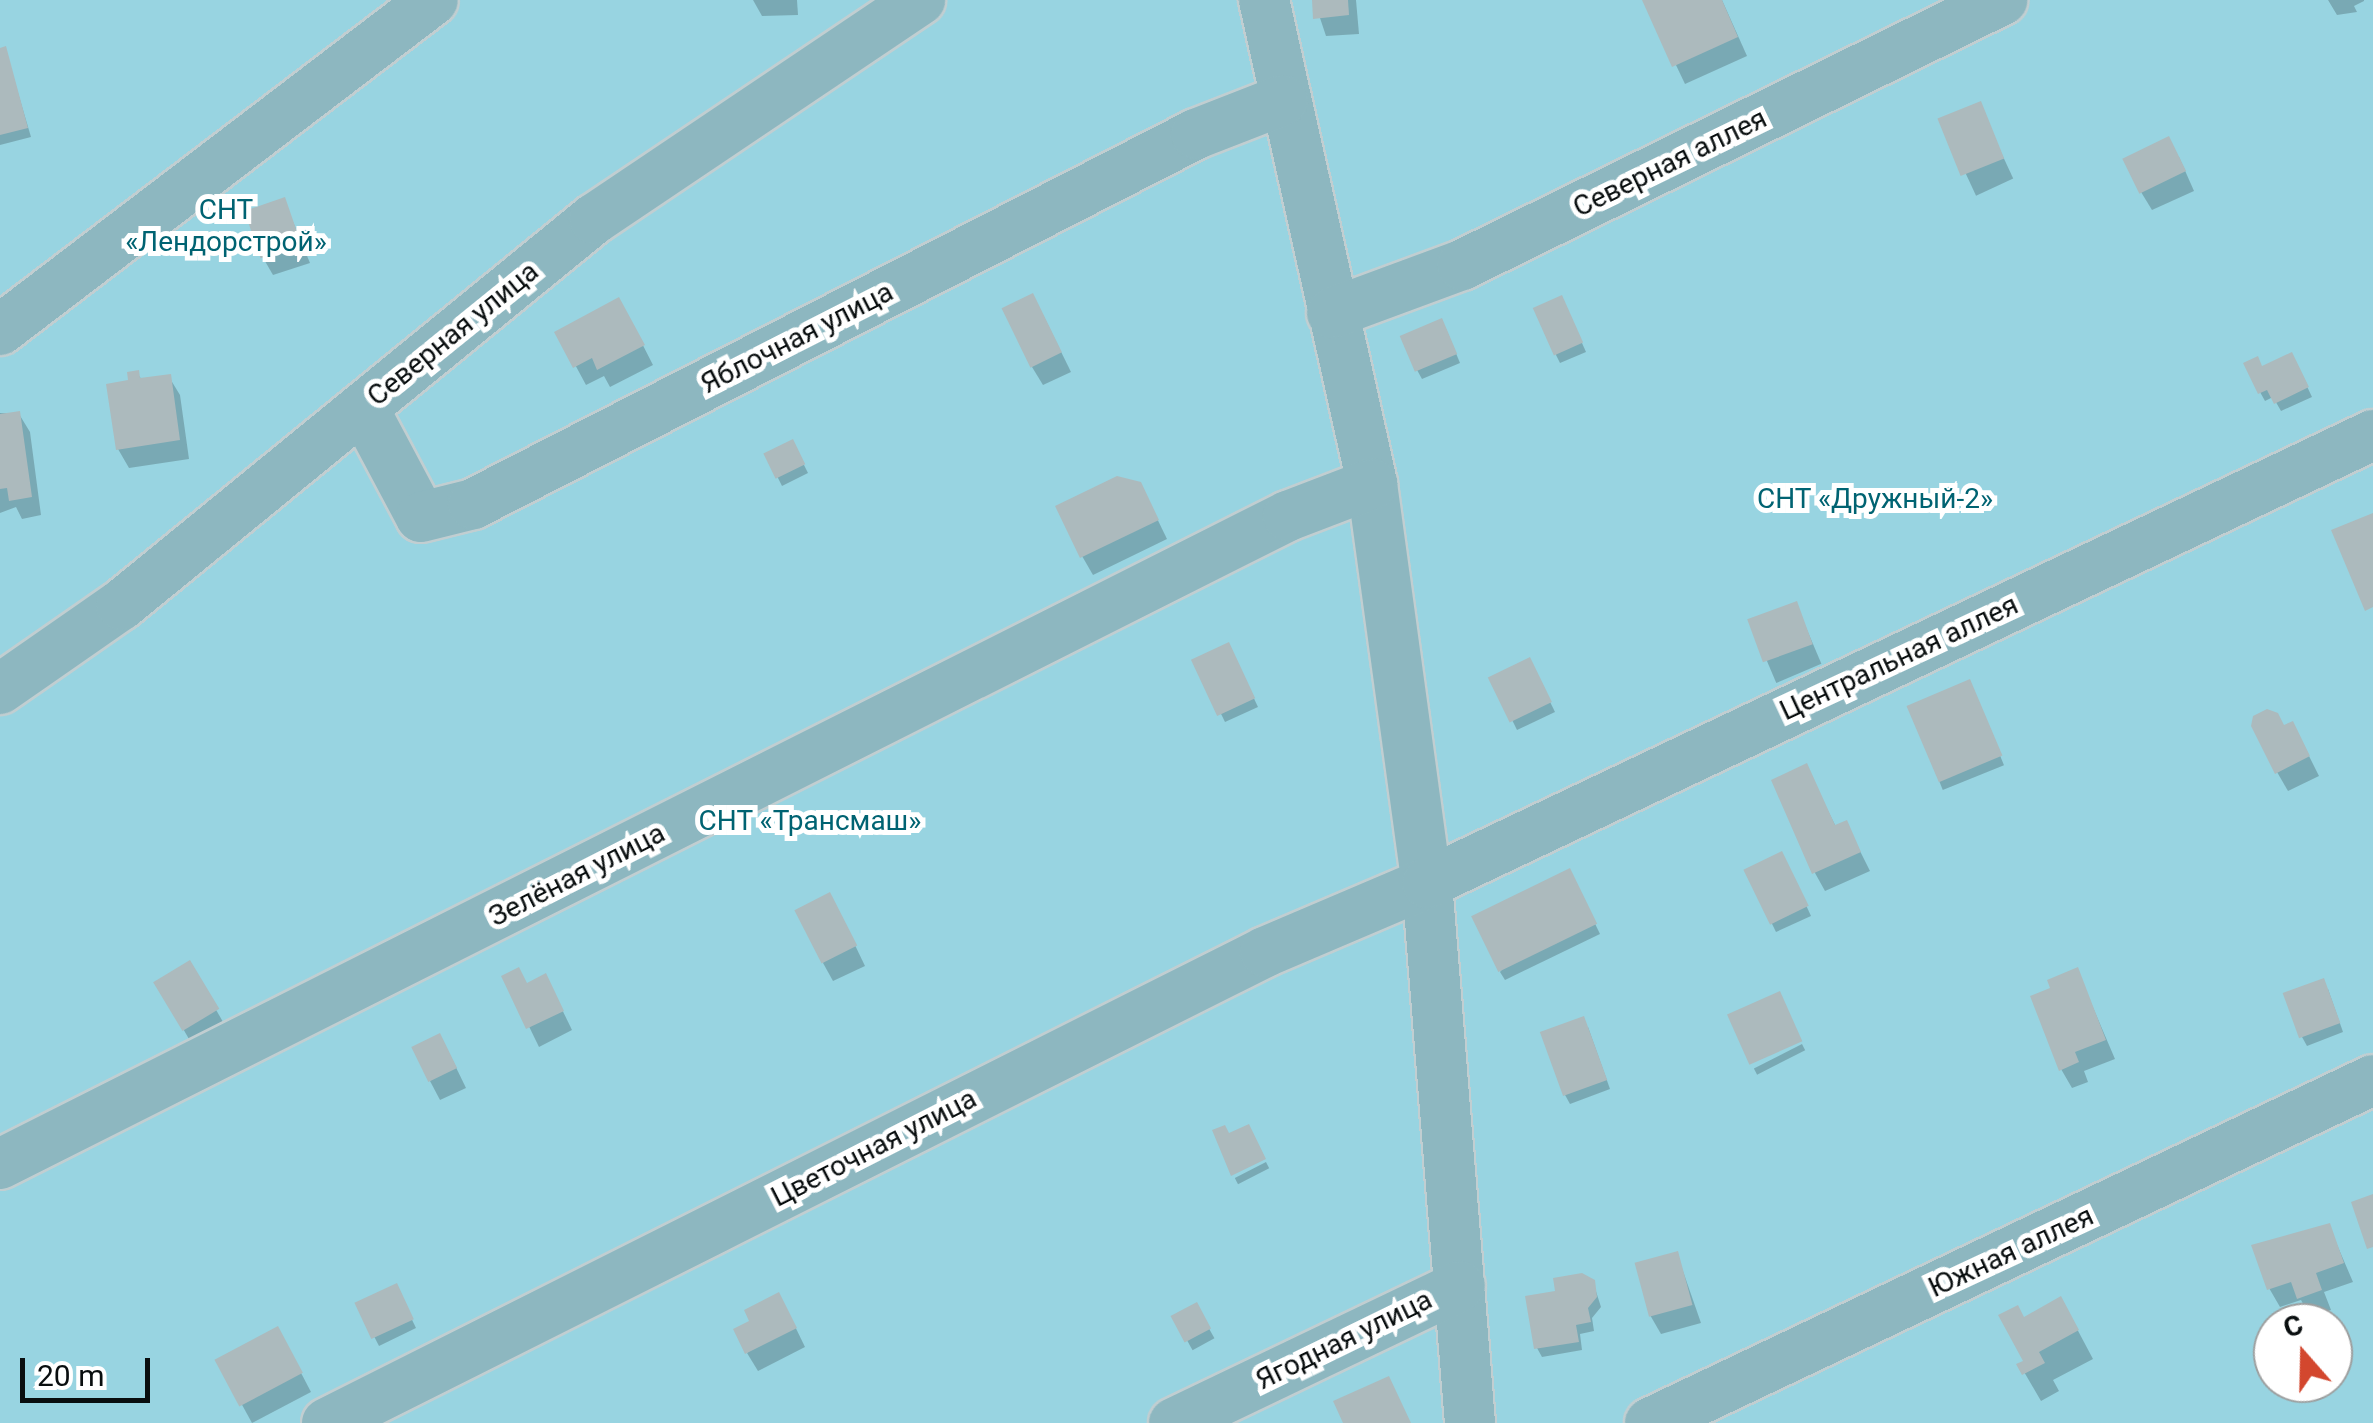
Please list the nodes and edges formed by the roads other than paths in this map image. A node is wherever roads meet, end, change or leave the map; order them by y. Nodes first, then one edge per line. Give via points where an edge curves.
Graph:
1 (432, 0) edge
2 (920, 0) edge
3 (1264, 0) edge
4 (2002, 0) edge
5 (1283, 100) junction
6 (1332, 313) junction
7 (0, 330) edge
8 (363, 408) junction
9 (2373, 435) edge
10 (1372, 484) junction
11 (0, 689) edge
12 (1426, 884) junction
13 (2373, 1080) edge
14 (0, 1164) edge
15 (1460, 1286) junction
16 (327, 1423) edge
17 (1174, 1423) edge
18 (1470, 1423) edge
19 (1650, 1423) edge

1 - 7 street
2 - 8 street, Северная улица via 594,219
3 - 5 street
4 - 6 street, Северная аллея via 1462,264
5 - 6 street
5 - 8 street, Яблочная улица via 1196,134 474,504 421,516
6 - 10 street
8 - 11 street, Северная улица via 121,605
9 - 12 street, Центральная аллея
10 - 12 street
10 - 14 street, Зелёная улица via 1288,516
12 - 15 street
12 - 16 street, Цветочная улица via 1265,952
13 - 19 street, Южная аллея
15 - 17 street, Ягодная улица
15 - 18 street

